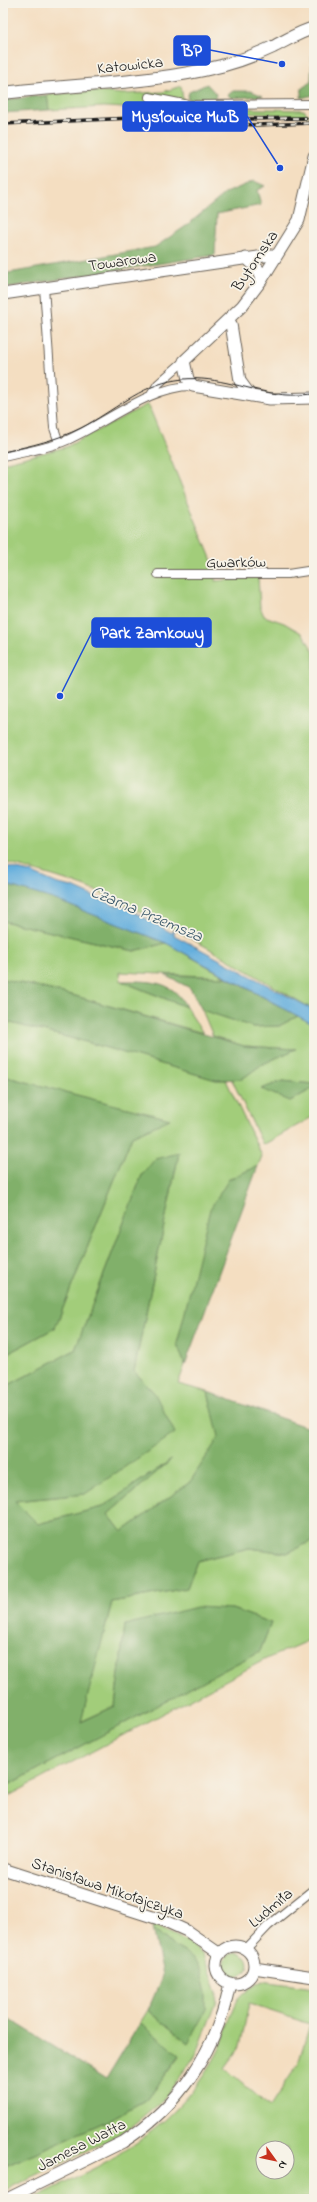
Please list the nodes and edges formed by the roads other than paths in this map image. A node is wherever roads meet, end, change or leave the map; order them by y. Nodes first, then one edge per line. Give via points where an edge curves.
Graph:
1 (314, 20) edge
2 (314, 28) edge
3 (300, 32) junction
4 (3, 93) edge
5 (149, 98) dead end
6 (314, 104) edge
7 (314, 156) edge
8 (276, 256) junction
9 (246, 258) junction
10 (261, 282) junction
11 (44, 287) junction
12 (3, 294) edge
13 (228, 320) junction
14 (184, 361) junction
15 (240, 381) junction
16 (193, 386) junction
17 (229, 394) junction
18 (151, 395) junction
19 (251, 396) junction
20 (314, 398) edge
21 (59, 443) junction
22 (3, 457) edge
23 (314, 570) edge
24 (158, 574) dead end
25 (3, 1869) edge
26 (314, 1889) edge
27 (246, 1949) junction
28 (220, 1954) junction
29 (254, 1968) junction
30 (314, 1976) edge
31 (230, 1983) junction
32 (6, 2199) edge

1 - 3 main road, Katowicka
2 - 3 main road, Katowicka
3 - 4 main road, Katowicka via 249,57 188,73 136,81
5 - 6 street via 189,105
7 - 8 street, Bytomska via 299,220
8 - 9 street, Towarowa via 271,254
8 - 10 street, Bytomska
9 - 10 street via 258,269
9 - 11 street, Towarowa
10 - 13 street, Bytomska
11 - 12 street, Towarowa
11 - 21 street via 54,428
13 - 14 street, Bytomska
13 - 15 street via 231,324
14 - 16 street
14 - 18 street, Bytomska via 158,384
15 - 17 street
15 - 19 street
16 - 17 street
16 - 18 street, Bytomska via 173,387
17 - 19 street
18 - 21 street, Bytomska
19 - 20 street via 285,400
21 - 22 street, Bytomska
23 - 24 street, Gwarków via 288,574
25 - 28 street, Stanisława Mikołajczyka via 165,1920 187,1931
26 - 27 street, Ludmiła via 268,1926
27 - 28 street via 229,1947
27 - 29 street via 251,1954
28 - 31 street via 217,1968 219,1974
29 - 30 street
29 - 31 street via 248,1979 236,1984
31 - 32 street, Jamesa Watta via 220,2022 206,2055 171,2104 124,2142

